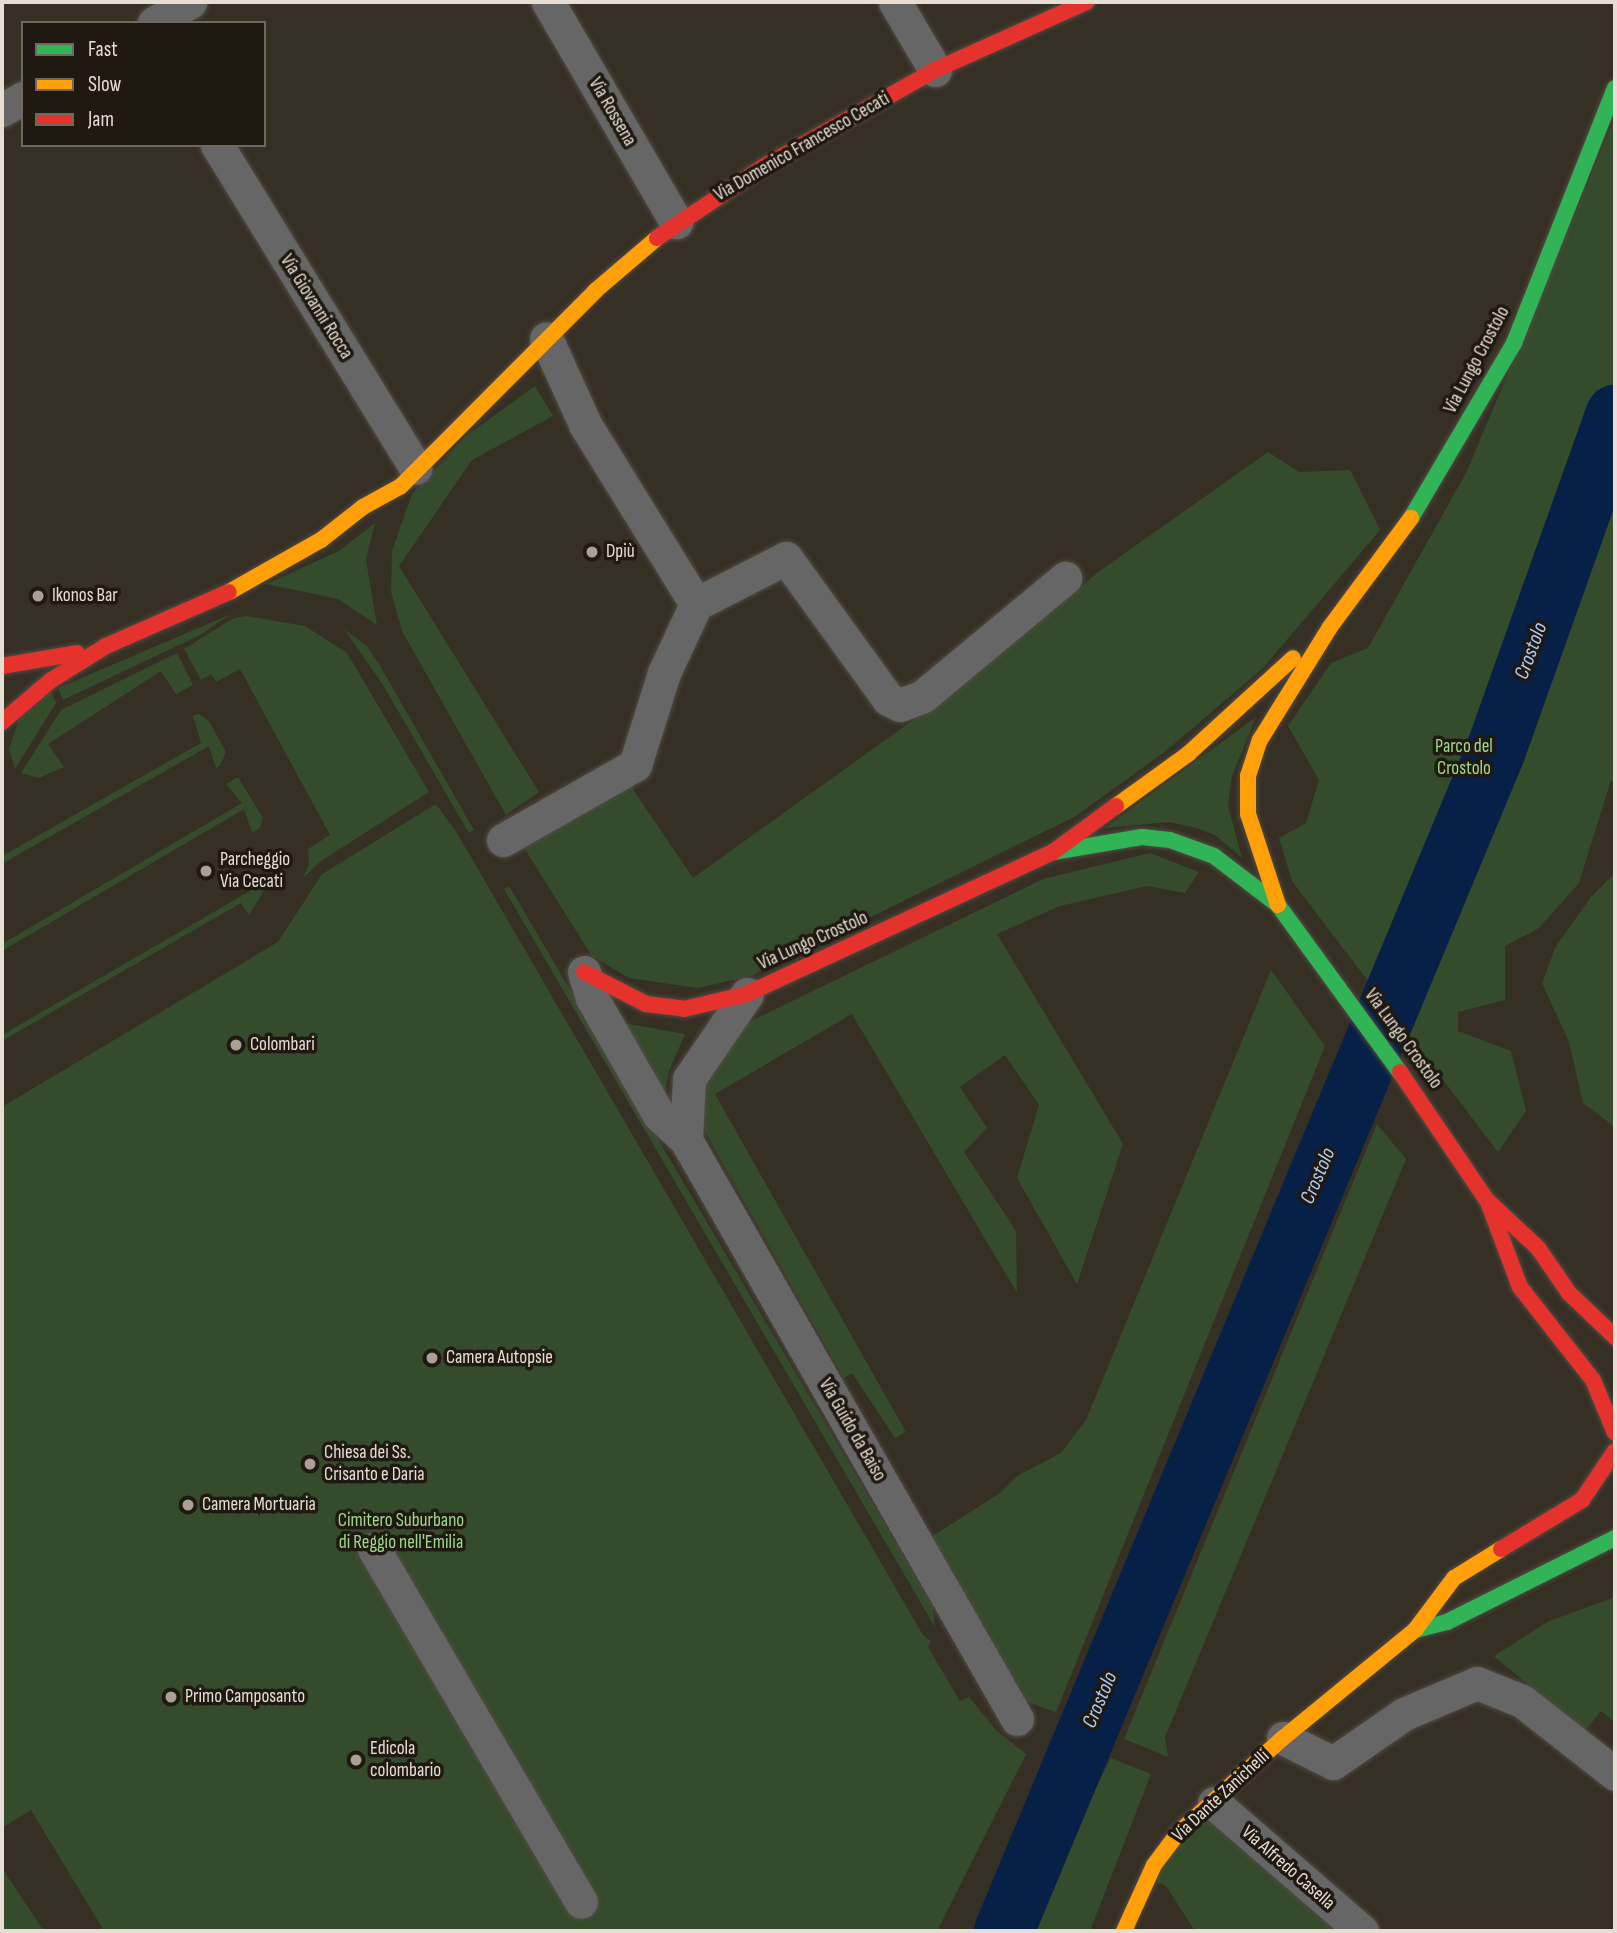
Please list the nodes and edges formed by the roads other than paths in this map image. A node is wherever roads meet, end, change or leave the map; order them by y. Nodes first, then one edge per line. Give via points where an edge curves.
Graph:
1 (190, 2) edge
2 (548, 2) edge
3 (895, 2) edge
4 (1086, 2) edge
5 (157, 21) edge
6 (935, 70) junction
7 (1615, 88) edge
8 (21, 99) edge
9 (2, 110) edge
10 (218, 147) edge
11 (677, 222) junction
12 (546, 338) junction
13 (416, 468) junction
14 (1065, 578) dead end
15 (696, 604) junction
16 (1330, 627) junction
17 (106, 646) junction
18 (2, 666) edge
19 (2, 696) edge
20 (2, 720) edge
21 (503, 840) dead end
22 (1053, 852) junction
23 (1279, 905) junction
24 (584, 972) joint
25 (747, 994) junction
26 (686, 1140) junction
27 (1488, 1202) junction
28 (1615, 1338) edge
29 (1615, 1433) edge
30 (1615, 1451) edge
31 (1615, 1538) edge
32 (374, 1549) dead end
33 (1415, 1630) junction
34 (1017, 1719) dead end
35 (1283, 1738) junction
36 (1615, 1774) edge
37 (1214, 1803) junction
38 (581, 1902) dead end
39 (1125, 1931) edge
40 (1362, 1931) edge

1 - 5 street
2 - 11 street, Via Rossena
3 - 6 street
4 - 6 street, Via Domenico Francesco Cecati
6 - 11 street, Via Domenico Francesco Cecati via 763,167
7 - 16 street, Via Lungo Crostolo via 1514,343 1406,527
8 - 9 street
10 - 13 street, Via Giovanni Rocca
11 - 12 street, Via Domenico Francesco Cecati
12 - 13 street, Via Domenico Francesco Cecati
12 - 15 street via 585,424
13 - 17 street, Via Domenico Francesco Cecati via 401,486 363,507 321,540 217,599
14 - 15 street via 923,696 900,705 888,699 786,558
15 - 21 street via 664,673 635,765
16 - 22 street, Via Lungo Crostolo via 1188,754
16 - 23 street, Via Lungo Crostolo via 1260,740 1248,776 1253,840
17 - 18 street
17 - 20 street via 39,688
19 - 20 street
22 - 23 street, Via Lungo Crostolo via 1142,837 1170,841 1214,856
22 - 25 street, Via Lungo Crostolo
23 - 27 street, Via Lungo Crostolo via 1445,1133
24 - 25 street, Via Lungo Crostolo via 646,1004 684,1009
24 - 26 street, Via Guido da Baiso via 592,998 659,1115
25 - 26 street via 690,1079
26 - 34 street, Via Guido da Baiso
27 - 28 street via 1538,1248 1569,1293
27 - 29 street via 1520,1287 1593,1380
30 - 33 street via 1581,1500 1454,1578
31 - 33 street via 1447,1622
32 - 38 street
33 - 35 street, Via Dante Zanichelli
35 - 36 street, Via Dante Zanichelli via 1333,1763 1404,1714 1477,1683 1522,1700
35 - 37 street, Via Dante Zanichelli
37 - 39 street, Via Dante Zanichelli via 1177,1834 1154,1866
37 - 40 street, Via Alfredo Casella

